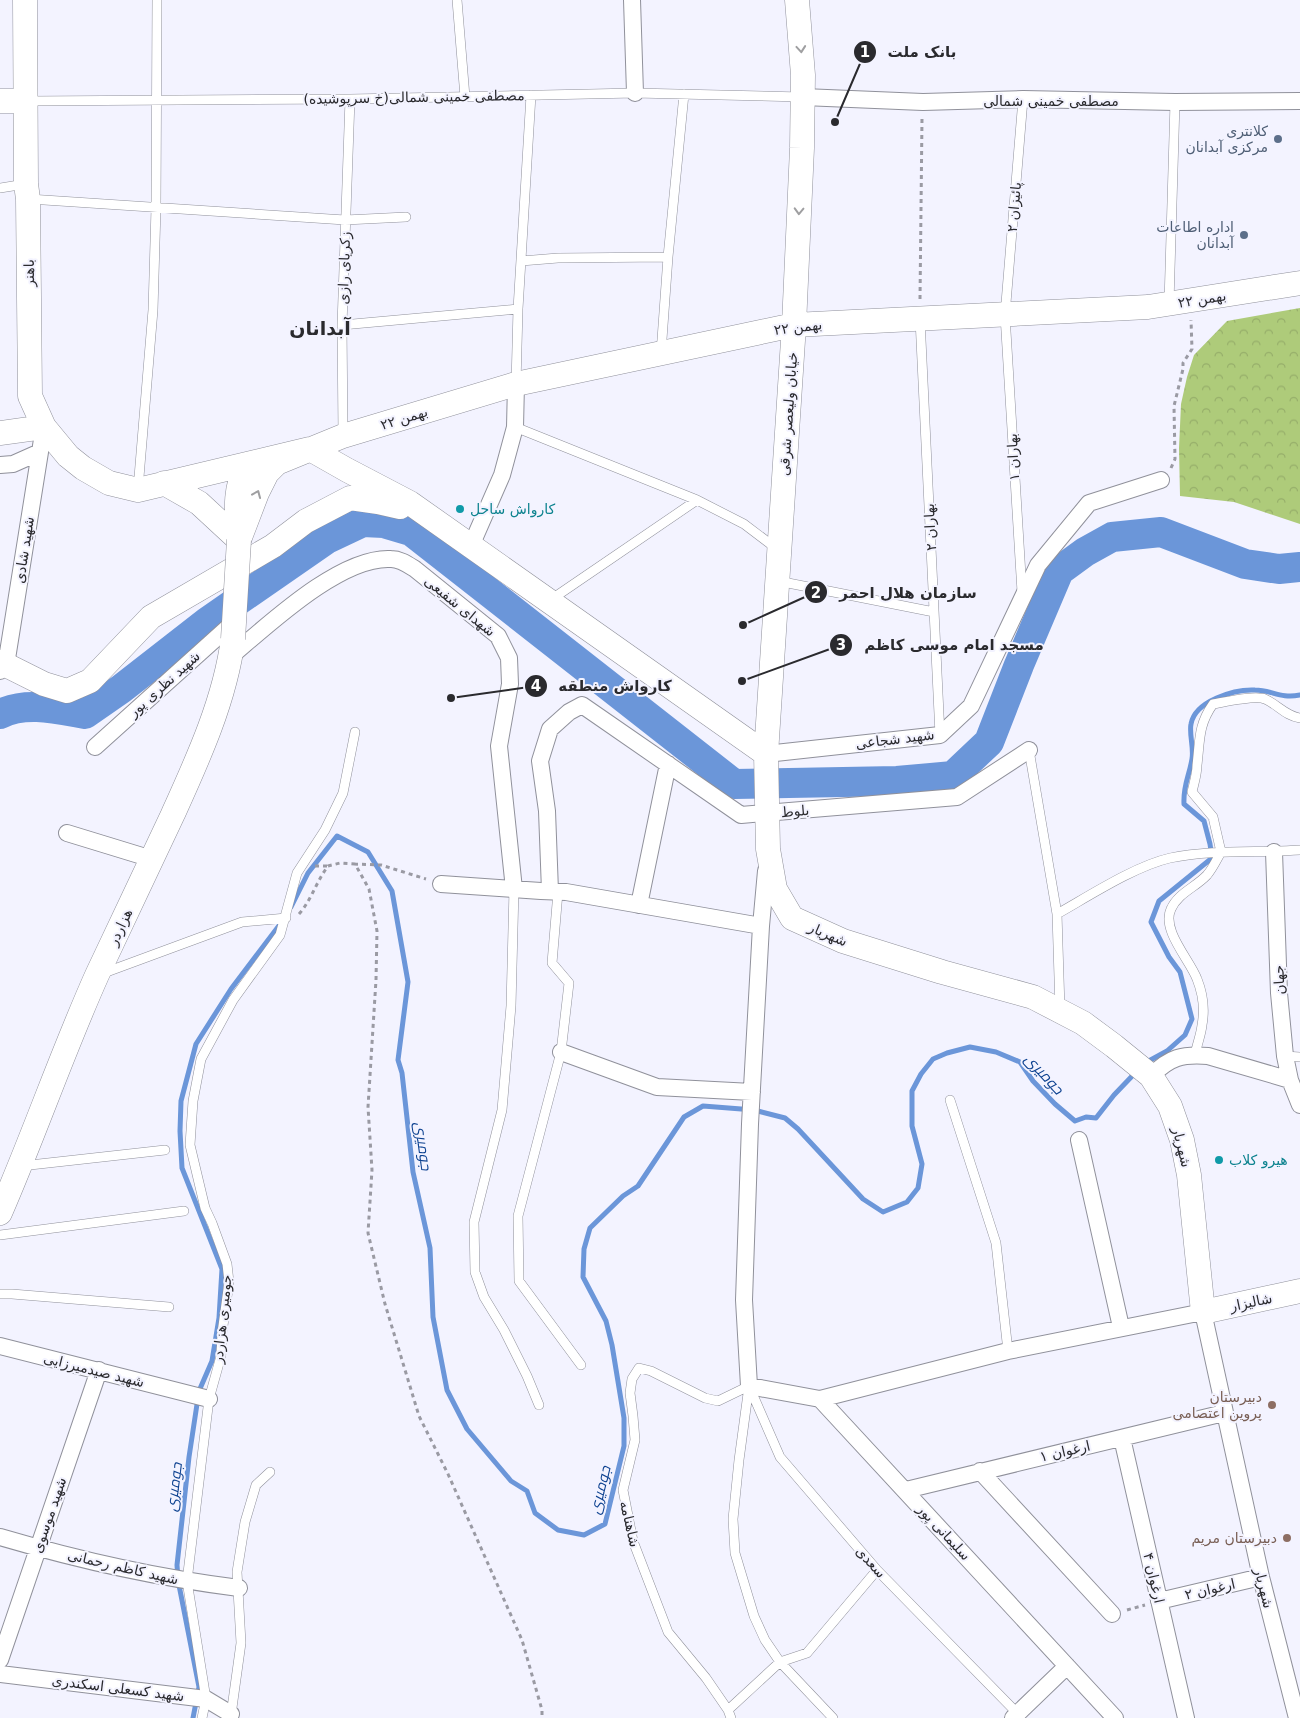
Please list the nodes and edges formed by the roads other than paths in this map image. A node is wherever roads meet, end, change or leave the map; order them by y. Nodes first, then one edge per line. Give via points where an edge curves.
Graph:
1 (25, 0) edge
2 (157, 0) edge
3 (457, 0) edge
4 (632, 0) edge
5 (797, 0) edge
6 (635, 93) junction
7 (684, 94) junction
8 (531, 95) junction
9 (465, 97) junction
10 (803, 97) junction
11 (350, 99) junction
12 (1023, 99) junction
13 (0, 101) edge
14 (26, 101) junction
15 (156, 101) junction
16 (1300, 101) edge
17 (1175, 102) junction
18 (0, 188) edge
19 (27, 192) junction
20 (156, 208) junction
21 (406, 218) dead end
22 (345, 220) junction
23 (668, 256) junction
24 (521, 261) junction
25 (1300, 284) edge
26 (1180, 302) junction
27 (518, 309) junction
28 (1005, 314) junction
29 (920, 319) junction
30 (342, 325) junction
31 (794, 325) junction
32 (661, 353) junction
33 (516, 384) junction
34 (44, 427) junction
35 (515, 427) junction
36 (0, 433) edge
37 (343, 436) junction
38 (310, 449) junction
39 (40, 452) junction
40 (247, 464) junction
41 (0, 465) edge
42 (208, 473) junction
43 (1165, 475) road end
44 (164, 484) junction
45 (138, 490) junction
46 (697, 500) junction
47 (426, 514) junction
48 (239, 540) junction
49 (471, 546) junction
50 (780, 551) junction
51 (778, 581) junction
52 (1022, 599) junction
53 (549, 601) junction
54 (934, 612) junction
55 (232, 639) junction
56 (2, 666) edge
57 (1300, 718) edge
58 (355, 732) dead end
59 (940, 735) junction
60 (95, 747) dead end
61 (1029, 750) joint
62 (766, 761) junction
63 (668, 764) junction
64 (767, 814) junction
65 (67, 833) dead end
66 (768, 849) junction
67 (1300, 850) edge
68 (1221, 852) junction
69 (1274, 852) junction
70 (152, 859) junction
71 (441, 884) road end
72 (514, 889) junction
73 (550, 891) junction
74 (639, 905) junction
75 (1057, 914) junction
76 (286, 918) junction
77 (761, 926) junction
78 (96, 976) junction
79 (1060, 1010) junction
80 (562, 1052) junction
81 (1195, 1054) junction
82 (1293, 1056) edge
83 (1142, 1069) junction
84 (1290, 1080) junction
85 (752, 1086) junction
86 (950, 1100) dead end
87 (1300, 1105) edge
88 (1079, 1140) dead end
89 (165, 1150) dead end
90 (21, 1166) junction
91 (184, 1211) dead end
92 (0, 1213) edge
93 (0, 1235) edge
94 (1300, 1291) edge
95 (0, 1294) edge
96 (169, 1307) dead end
97 (1203, 1312) junction
98 (1121, 1327) junction
99 (0, 1346) edge
100 (1008, 1351) junction
101 (581, 1365) dead end
102 (99, 1370) junction
103 (749, 1386) junction
104 (209, 1399) junction
105 (820, 1399) junction
106 (538, 1405) dead end
107 (1224, 1413) junction
108 (1122, 1438) junction
109 (980, 1471) junction
110 (270, 1472) dead end
111 (906, 1490) junction
112 (0, 1537) edge
113 (38, 1548) junction
114 (877, 1570) junction
115 (1261, 1577) junction
116 (187, 1581) junction
117 (239, 1588) junction
118 (1159, 1601) junction
119 (1112, 1614) road end
120 (0, 1660) edge
121 (780, 1662) junction
122 (1067, 1666) junction
123 (0, 1674) edge
124 (206, 1699) junction
125 (1298, 1712) edge
126 (730, 1714) edge
127 (231, 1716) edge
128 (1018, 1717) edge
129 (202, 1718) edge
130 (833, 1718) edge
131 (1115, 1718) edge
132 (1186, 1718) edge

1 - 14 main road, باهنر
2 - 15 lane
3 - 9 lane
4 - 6 street
5 -> 10 main road, خیابان ولیعصر شرقی
6 - 7 lane, مصطفی خمینی شمالی(خ سرپوشیده)
6 - 8 lane, مصطفی خمینی شمالی(خ سرپوشیده)
7 - 10 lane, مصطفی خمینی شمالی(خ سرپوشیده)
7 - 23 lane
8 - 9 lane, مصطفی خمینی شمالی(خ سرپوشیده)
8 - 24 lane
9 - 11 lane, مصطفی خمینی شمالی(خ سرپوشیده)
10 - 12 street, مصطفی خمینی شمالی via 923,102
10 -> 31 main road, خیابان ولیعصر شرقی
11 - 15 lane, مصطفی خمینی شمالی(خ سرپوشیده)
11 - 22 lane, زکریای رازی
12 - 17 street, مصطفی خمینی شمالی
12 - 28 lane, پائیزان ۲
13 - 14 main road
14 - 15 lane, مصطفی خمینی شمالی(خ سرپوشیده)
14 - 19 main road, باهنر
15 - 20 lane
16 - 17 street, مصطفی خمینی شمالی
17 - 26 lane
18 - 19 lane
19 - 20 lane
19 - 34 main road, باهنر via 30,396
20 - 22 lane
20 - 45 lane via 153,310
21 - 22 lane
22 - 30 lane, زکریای رازی
23 - 24 lane
23 - 32 lane
24 - 27 lane
25 - 26 main road, ۲۲ بهمن
26 - 28 main road, ۲۲ بهمن via 1148,307
27 - 30 lane
27 - 33 lane
28 - 29 main road, ۲۲ بهمن
28 - 52 lane, بهاران ۱
29 - 31 main road, ۲۲ بهمن
29 - 54 lane, بهاران ۲
30 - 37 lane, زکریای رازی
31 - 32 main road, ۲۲ بهمن
31 - 50 main road, خیابان ولیعصر شرقی
32 - 33 main road, ۲۲ بهمن
33 - 35 street
33 - 37 main road, ۲۲ بهمن
34 - 36 main road
34 - 39 street, شهید شادی
34 - 45 main road, باهنر via 68,456 83,468 109,483
35 - 46 lane
35 - 49 street via 502,476
37 - 38 main road, ۲۲ بهمن
38 - 40 main road
38 - 47 main road
48 -> 38 main road via 267,473 277,463
39 - 41 street via 13,464
39 - 56 street, شهید شادی
40 - 42 main road
40 - 48 main road via 236,498
42 - 44 main road
42 - 48 main road via 225,500
43 - 52 street, شهید شجاعی via 1088,503 1038,565
44 - 45 main road
44 - 48 main road via 199,502
46 - 50 lane via 744,524
46 - 53 lane
47 - 49 main road
47 - 56 main road via 350,498 306,521 273,546 151,617 90,681 68,691
48 - 55 main road, هزاردر, bridge
49 - 53 main road
50 - 51 main road, خیابان ولیعصر شرقی
51 - 54 lane
51 - 62 main road, خیابان ولیعصر شرقی
52 - 59 street, شهید شجاعی via 971,706
53 - 62 main road
54 - 59 lane, بهاران ۲
55 - 60 street, شهید نظری پور
55 - 70 main road, هزاردر via 212,718 196,764
55 - 72 street, شهدای شفیعی via 328,580 360,564 380,559 401,561 415,569 498,636 509,658 510,684 499,746
57 - 68 lane via 1292,717 1264,698 1213,704 1205,716 1198,740 1192,792 1213,817
58 - 76 lane, جومیری هزاردر via 343,793 325,830 297,874
59 - 62 street, شهید شجاعی
61 - 64 street, بلوط via 957,796
61 - 75 lane
62 - 64 main road, خیابان ولیعصر شرقی
63 - 64 street, بلوط via 741,815
63 - 73 street, بلوط via 582,705 550,729 540,761 547,811
63 - 74 street
64 - 66 main road, شهریار
65 - 70 street
66 - 77 street
66 - 79 main road, شهریار via 775,889 792,918 843,941 1033,997
67 - 69 lane
68 - 69 lane
68 - 75 lane via 1169,858 1132,873
68 - 81 lane via 1207,875 1178,898 1170,911 1169,926 1197,979 1203,1000 1202,1025
69 - 82 street, جهان via 1279,993
70 - 78 main road, هزاردر
71 - 72 street
72 - 73 street
72 - 106 lane via 511,1006 502,1110 474,1222 475,1272 484,1297 528,1376
73 - 74 street
73 - 80 lane via 552,963 569,983
74 - 77 street
75 - 79 lane
76 - 78 lane via 242,922
76 - 104 lane, جومیری هزاردر via 280,935 233,1000 201,1059 192,1101 190,1144 205,1208 222,1248 229,1282 221,1356
77 - 85 street
78 - 90 main road, هزاردر
79 - 83 main road, شهریار via 1083,1023
80 - 85 street via 657,1087
80 - 101 lane via 518,1216 519,1281
81 - 83 street
81 - 84 street
82 - 84 street, جهان
83 - 97 main road, شهریار via 1170,1106 1182,1140 1189,1175
84 - 87 street, جهان
85 - 103 street via 744,1300
86 - 100 lane via 996,1243
88 - 98 street
89 - 90 lane
90 - 92 main road, هزاردر
91 - 93 lane
94 - 97 main road, شالیزار
95 - 96 lane
97 - 98 street
97 - 107 street, شهریار
98 - 100 street
99 - 102 street, شهید صیدمیرزایی
100 - 105 street
102 - 104 street, شهید صیدمیرزایی
102 - 113 street, شهید موسوی
103 - 105 street
103 - 114 lane, سعدی via 780,1457
103 - 121 lane via 733,1520 735,1552 754,1616
103 - 126 lane, شاهنامه via 718,1401 705,1398 651,1370 638,1368 630,1393 635,1440 623,1490 632,1541 668,1632 706,1678
104 - 116 lane, جومیری هزاردر
105 - 111 street, سلیمانی پور
107 - 108 street, ارغوان ۱
107 - 115 street, شهریار
108 - 109 street, ارغوان ۱
108 - 118 street, ارغوان ۴
109 - 111 street, ارغوان ۱
109 - 119 street
110 - 117 lane via 256,1485 245,1522 237,1572
111 - 122 street, سلیمانی پور
112 - 113 street, شهید کاظم رحمانی
113 - 116 street, شهید کاظم رحمانی
113 - 120 street, شهید موسوی
114 - 121 lane via 807,1653
114 - 128 lane, سعدی
115 - 118 street, ارغوان ۲
115 - 125 street, شهریار
116 - 117 street, شهید کاظم رحمانی
116 - 124 lane, جومیری هزاردر
117 - 127 lane via 241,1643
118 - 132 street, ارغوان ۴
121 - 126 lane
121 - 130 lane
122 - 128 street
122 - 131 street, سلیمانی پور
123 - 124 street, شهید کسعلی اسکندری
124 - 127 street, شهید کسعلی اسکندری
124 - 129 lane, جومیری هزاردر

